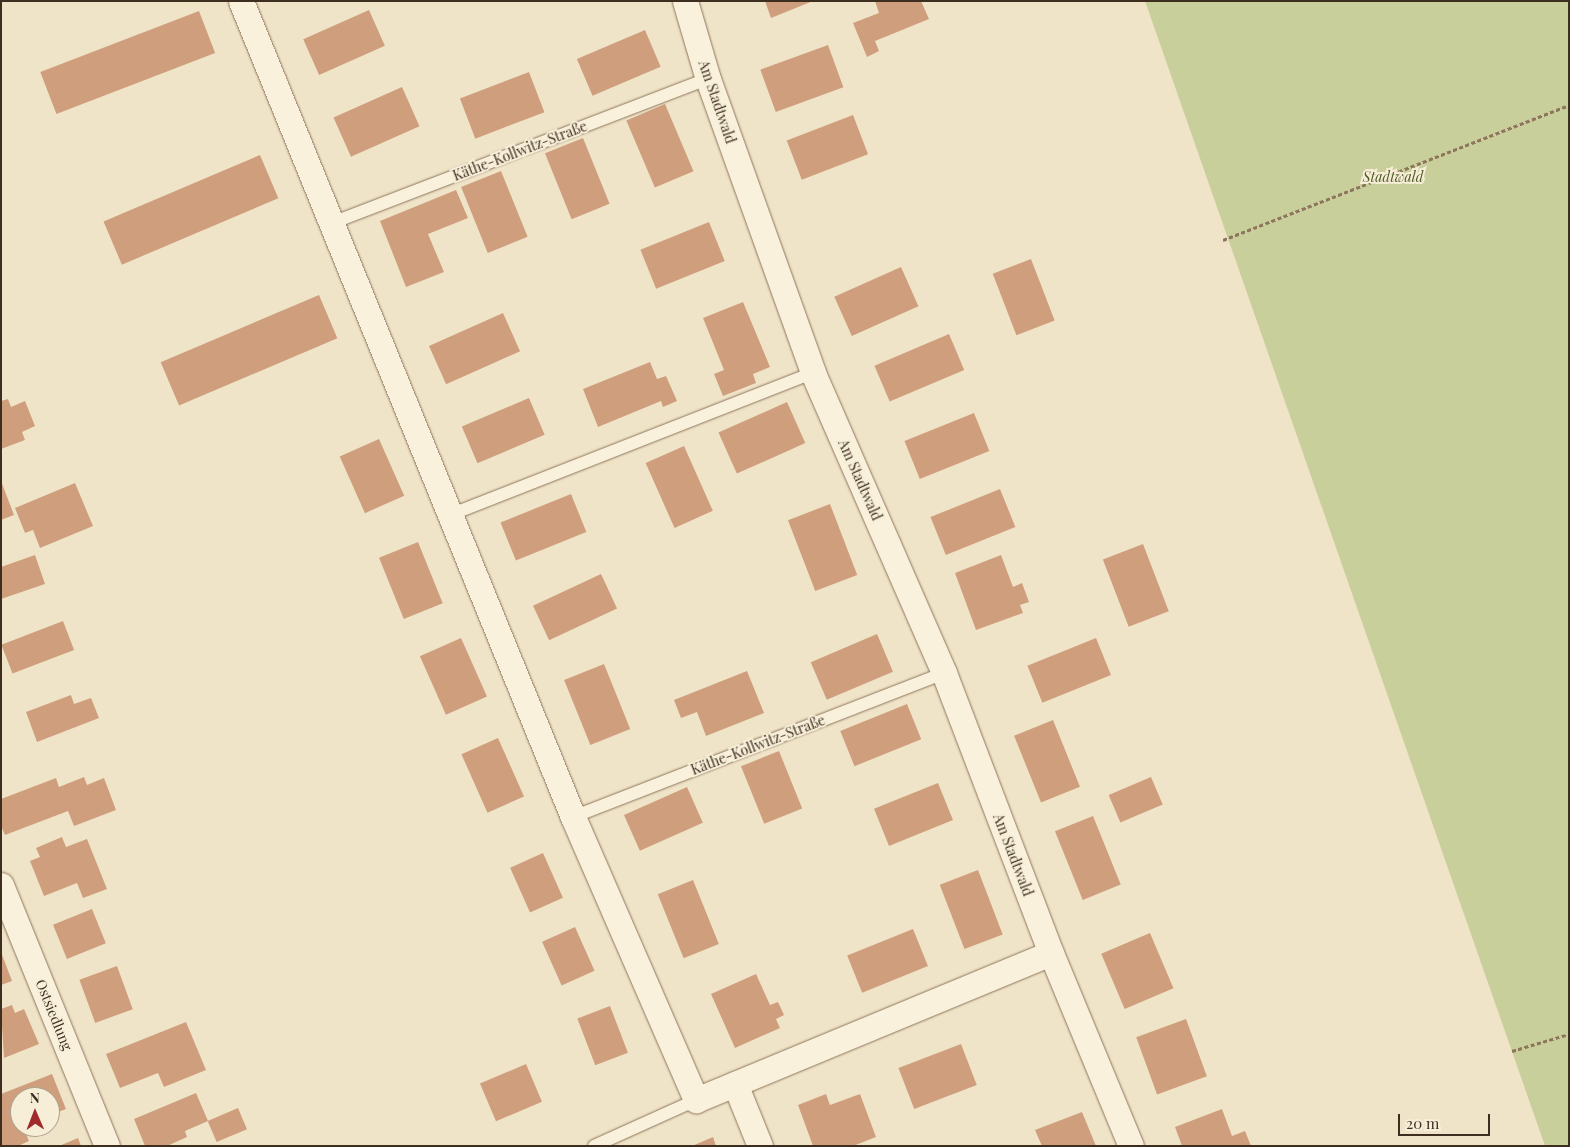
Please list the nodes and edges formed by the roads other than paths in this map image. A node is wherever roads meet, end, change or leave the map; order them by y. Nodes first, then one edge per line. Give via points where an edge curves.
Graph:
1 (240, 1) edge
2 (685, 1) edge
3 (708, 79) junction
4 (332, 223) junction
5 (813, 373) junction
6 (450, 515) junction
7 (944, 673) junction
8 (573, 817) junction
9 (1, 885) edge
10 (1051, 953) junction
11 (735, 1084) junction
12 (696, 1100) junction
13 (107, 1146) edge
14 (594, 1146) edge
15 (760, 1146) edge
16 (1131, 1146) edge

1 - 4 street
2 - 3 street, Am Stadtwald
3 - 4 lane, Käthe-Kollwitz-Straße
3 - 5 street, Am Stadtwald
4 - 6 street
5 - 6 lane
5 - 7 street, Am Stadtwald
6 - 8 street
7 - 8 lane, Käthe-Kollwitz-Straße
7 - 10 street, Am Stadtwald
8 - 12 street
9 - 13 street, Ostsiedlung
10 - 11 street
10 - 16 street, Am Stadtwald
11 - 12 street
11 - 15 street
12 - 14 lane

